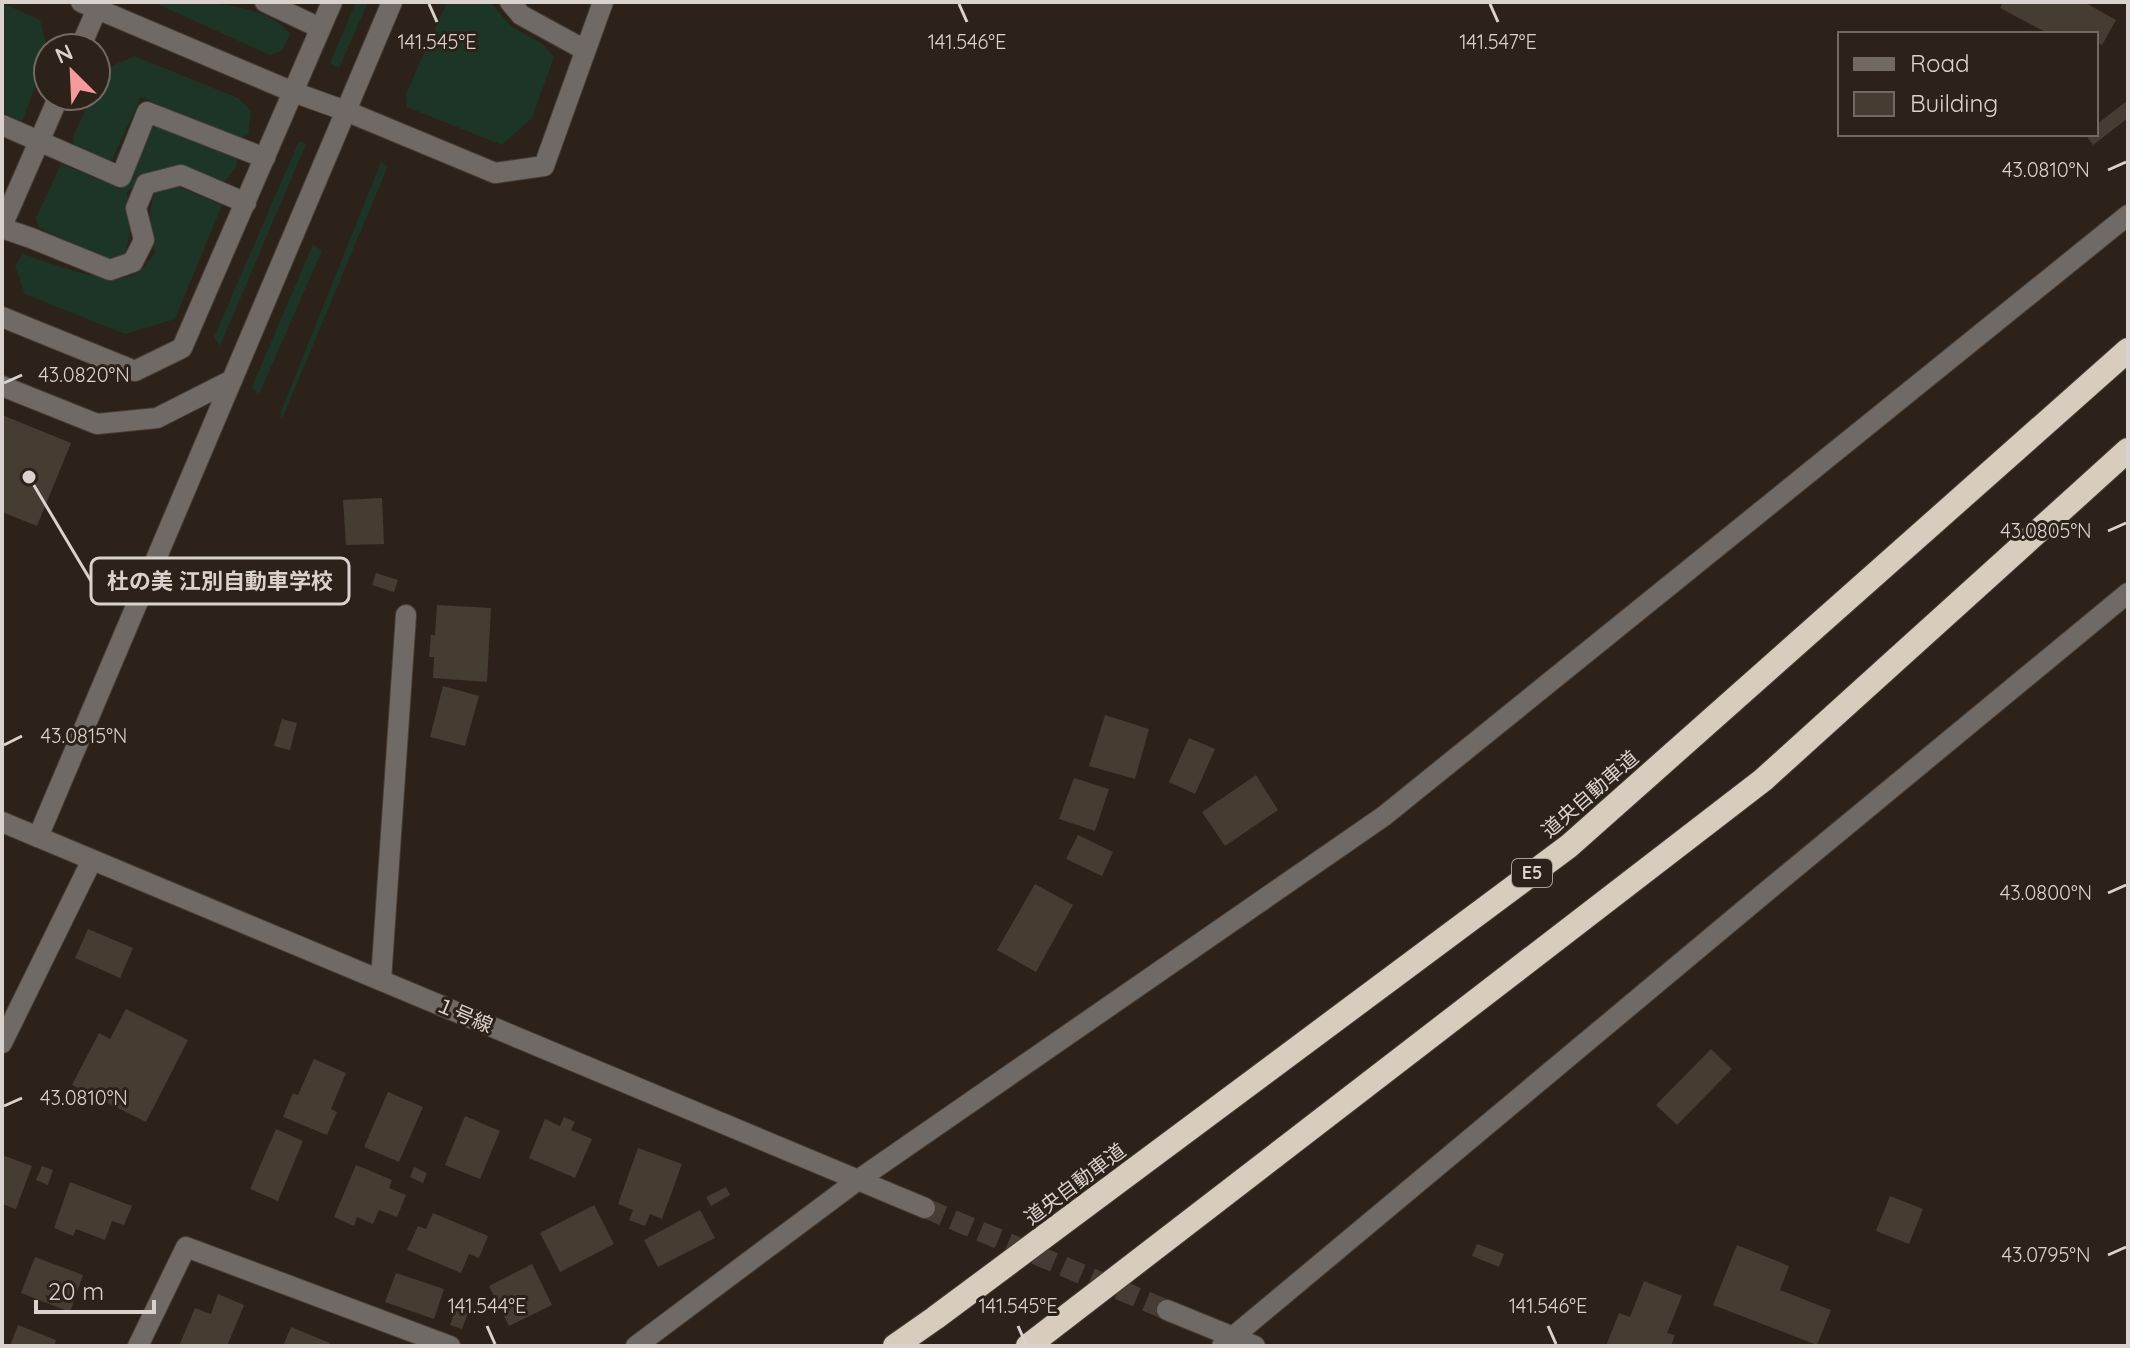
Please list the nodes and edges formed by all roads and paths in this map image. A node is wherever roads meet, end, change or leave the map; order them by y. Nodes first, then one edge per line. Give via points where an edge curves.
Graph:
1 (265, 2) edge
2 (332, 2) edge
3 (392, 2) edge
4 (510, 2) edge
5 (603, 2) edge
6 (93, 4) edge
7 (320, 28) junction
8 (85, 32) edge
9 (585, 50) junction
10 (293, 92) junction
11 (346, 111) junction
12 (52, 112) edge
13 (2, 125) edge
14 (39, 142) junction
15 (265, 158) junction
16 (246, 203) junction
17 (2128, 215) edge
18 (2, 227) edge
19 (2, 317) edge
20 (2128, 350) edge
21 (232, 380) junction
22 (2, 386) edge
23 (2128, 450) edge
24 (2128, 593) edge
25 (406, 615) dead end
26 (2, 822) edge
27 (38, 837) junction
28 (92, 860) junction
29 (381, 980) junction
30 (2, 1043) edge
31 (858, 1180) junction
32 (925, 1208) tunnel mouth
33 (1167, 1310) tunnel mouth
34 (1228, 1342) edge
35 (138, 1346) edge
36 (450, 1346) edge
37 (636, 1346) edge
38 (895, 1346) edge
39 (1028, 1346) edge
40 (1255, 1346) edge

1 - 7 street
2 - 7 street
3 - 11 street
4 - 9 street via 521,15
5 - 9 street
6 - 8 street
6 - 10 street
7 - 10 street
9 - 11 street via 544,166 495,173
10 - 11 street
10 - 15 street
11 - 21 street
12 - 14 street
13 - 14 street
14 - 15 street via 121,177 147,112
14 - 18 street
15 - 16 street
16 - 18 street via 181,175 146,184 136,208 144,240 133,262 110,270
16 - 19 street via 182,348 135,371
17 - 31 street via 1384,816
20 - 38 highway, 道央自動車道 / E5 via 1569,846
21 - 22 street via 157,418 97,424
21 - 27 street
23 - 39 highway via 1763,780
24 - 34 street
25 - 29 street
26 - 27 street, １号線
27 - 28 street, １号線
28 - 29 street, １号線
28 - 30 street
29 - 31 street, １号線
31 - 32 street, １号線
31 - 37 street
33 - 34 street
34 - 40 street
35 - 36 street via 186,1247

